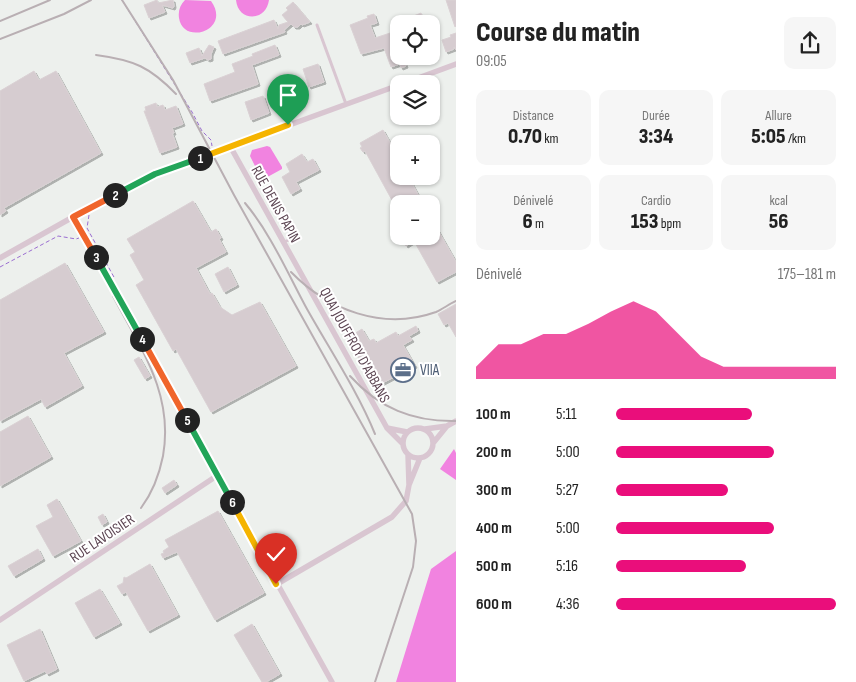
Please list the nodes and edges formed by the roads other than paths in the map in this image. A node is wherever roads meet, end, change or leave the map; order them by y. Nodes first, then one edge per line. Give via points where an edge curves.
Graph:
1 (317, 25) dead end
2 (456, 64) edge
3 (429, 74) joint
4 (426, 75) edge
5 (390, 88) edge
6 (346, 104) junction
7 (230, 146) junction
8 (73, 217) junction
9 (293, 238) dead end
10 (284, 243) junction
11 (0, 258) edge
12 (301, 274) joint
13 (456, 422) edge
14 (447, 426) junction
15 (387, 428) junction
16 (425, 429) junction
17 (407, 432) junction
18 (434, 442) junction
19 (403, 444) junction
20 (408, 455) junction
21 (420, 458) junction
22 (218, 475) junction
23 (409, 485) junction
24 (276, 584) junction
25 (0, 620) edge
26 (332, 682) edge

1 - 6 lane
2 - 3 street
3 - 4 street
5 - 6 street
6 - 7 street
7 - 8 street via 155,174
7 - 10 street, RUE DENIS PAPIN
8 - 11 street
8 - 22 street
9 - 10 lane
10 - 12 street, RUE DENIS PAPIN
12 - 15 street, QUAI JOUFFROY D'ABBANS
13 - 14 street
14 - 16 street
14 - 18 street
15 - 17 street
15 - 19 street, QUAI JOUFFROY D'ABBANS
16 - 17 street
16 - 18 street
17 - 19 street
18 - 21 street via 432,451
19 - 20 street
20 - 21 street
20 - 23 street
21 - 23 street
22 - 24 street
22 - 25 street, RUE LAVOISIER
23 - 24 street via 406,501 392,517
24 - 26 street

